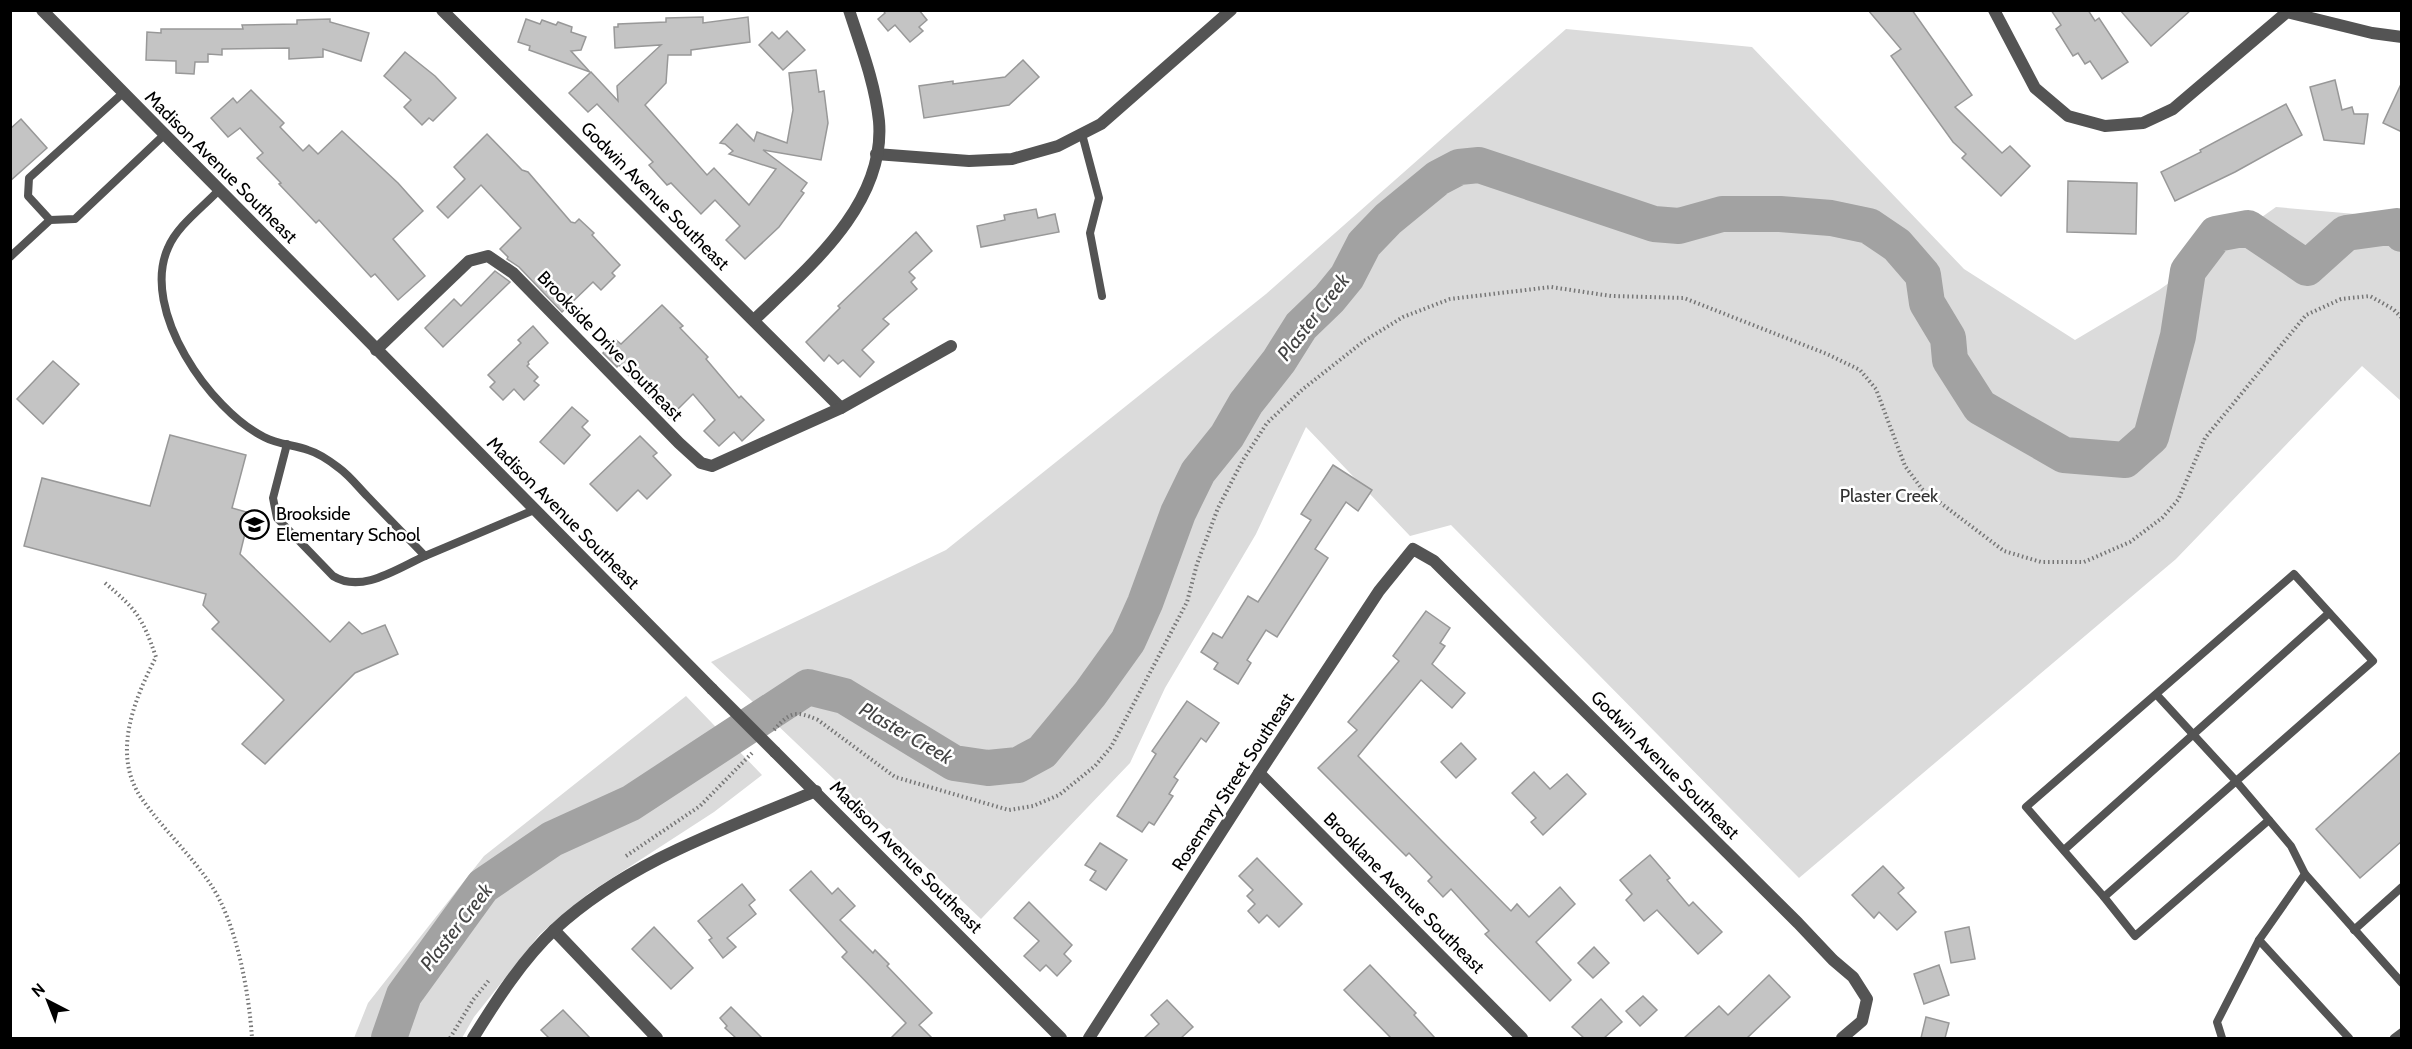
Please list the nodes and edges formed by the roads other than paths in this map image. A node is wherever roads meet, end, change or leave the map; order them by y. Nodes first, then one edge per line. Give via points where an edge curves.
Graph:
1 (42, 10) edge
2 (442, 10) edge
3 (849, 10) edge
4 (1231, 10) edge
5 (1994, 10) edge
6 (2288, 11) edge
7 (2402, 37) edge
8 (123, 93) junction
9 (1082, 134) junction
10 (164, 135) junction
11 (876, 154) junction
12 (219, 190) junction
13 (50, 220) junction
14 (10, 257) edge
15 (1102, 296) dead end
16 (754, 320) junction
17 (951, 346) dead end
18 (376, 350) junction
19 (841, 408) junction
20 (287, 444) junction
21 (534, 510) junction
22 (1413, 549) joint
23 (425, 556) junction
24 (2329, 613) junction
25 (2156, 694) junction
26 (2194, 735) junction
27 (1259, 773) junction
28 (2236, 781) junction
29 (816, 791) junction
30 (2269, 820) junction
31 (2064, 850) junction
32 (2305, 874) junction
33 (2402, 887) edge
34 (2104, 897) junction
35 (554, 930) junction
36 (2354, 930) junction
37 (2259, 940) junction
38 (2402, 983) edge
39 (2402, 1032) edge
40 (473, 1038) edge
41 (657, 1038) edge
42 (1061, 1038) edge
43 (1089, 1038) edge
44 (1522, 1038) edge
45 (1842, 1038) edge
46 (2222, 1038) edge
47 (2349, 1038) edge
48 (2394, 1038) edge

1 - 8 street, Madison Avenue Southeast
2 - 16 street, Godwin Avenue Southeast
3 - 11 street via 871,78 879,122
4 - 9 street via 1101,124
5 - 6 street via 2035,88 2068,116 2105,126 2143,123 2173,109
6 - 7 street
8 - 10 street, Madison Avenue Southeast
8 - 13 lane via 29,178 28,196
9 - 11 street via 1058,146 1012,159 969,161
9 - 15 lane via 1099,198 1090,233
10 - 12 street, Madison Avenue Southeast
10 - 13 lane via 75,219
11 - 16 street via 868,186 851,216 802,273
12 - 18 street, Madison Avenue Southeast
12 - 20 lane via 168,248 162,268 165,311 177,342 217,397 236,417 265,437
13 - 14 lane
16 - 19 street, Godwin Avenue Southeast
17 - 19 street, Brookside Drive Southeast
18 - 19 street, Brookside Drive Southeast via 469,261 488,256 513,273 701,463 722,463
18 - 21 street, Madison Avenue Southeast
20 - 23 lane via 311,450 341,469
20 - 23 lane via 273,498 277,518 333,576 352,584 367,581
21 - 23 lane
21 - 29 street, Madison Avenue Southeast, bridge
22 - 27 street, Rosemary Street Southeast via 1379,591
22 - 45 street, Godwin Avenue Southeast via 1434,561 1853,977 1867,999 1862,1021
24 - 25 lane via 2294,574
24 - 26 lane
24 - 28 lane via 2373,661
25 - 26 lane
25 - 31 lane via 2026,807
26 - 28 lane
26 - 31 lane
27 - 43 street, Rosemary Street Southeast
27 - 44 street, Brooklane Avenue Southeast
28 - 30 lane
28 - 34 lane
29 - 35 street via 670,851 615,884
29 - 42 street, Madison Avenue Southeast
30 - 32 lane via 2291,846
30 - 34 lane via 2135,936
31 - 34 lane
32 - 36 lane
32 - 37 lane
33 - 36 lane
35 - 40 street via 496,1000
35 - 41 street
36 - 38 lane
37 - 46 lane via 2217,1022
37 - 47 lane
39 - 48 lane

